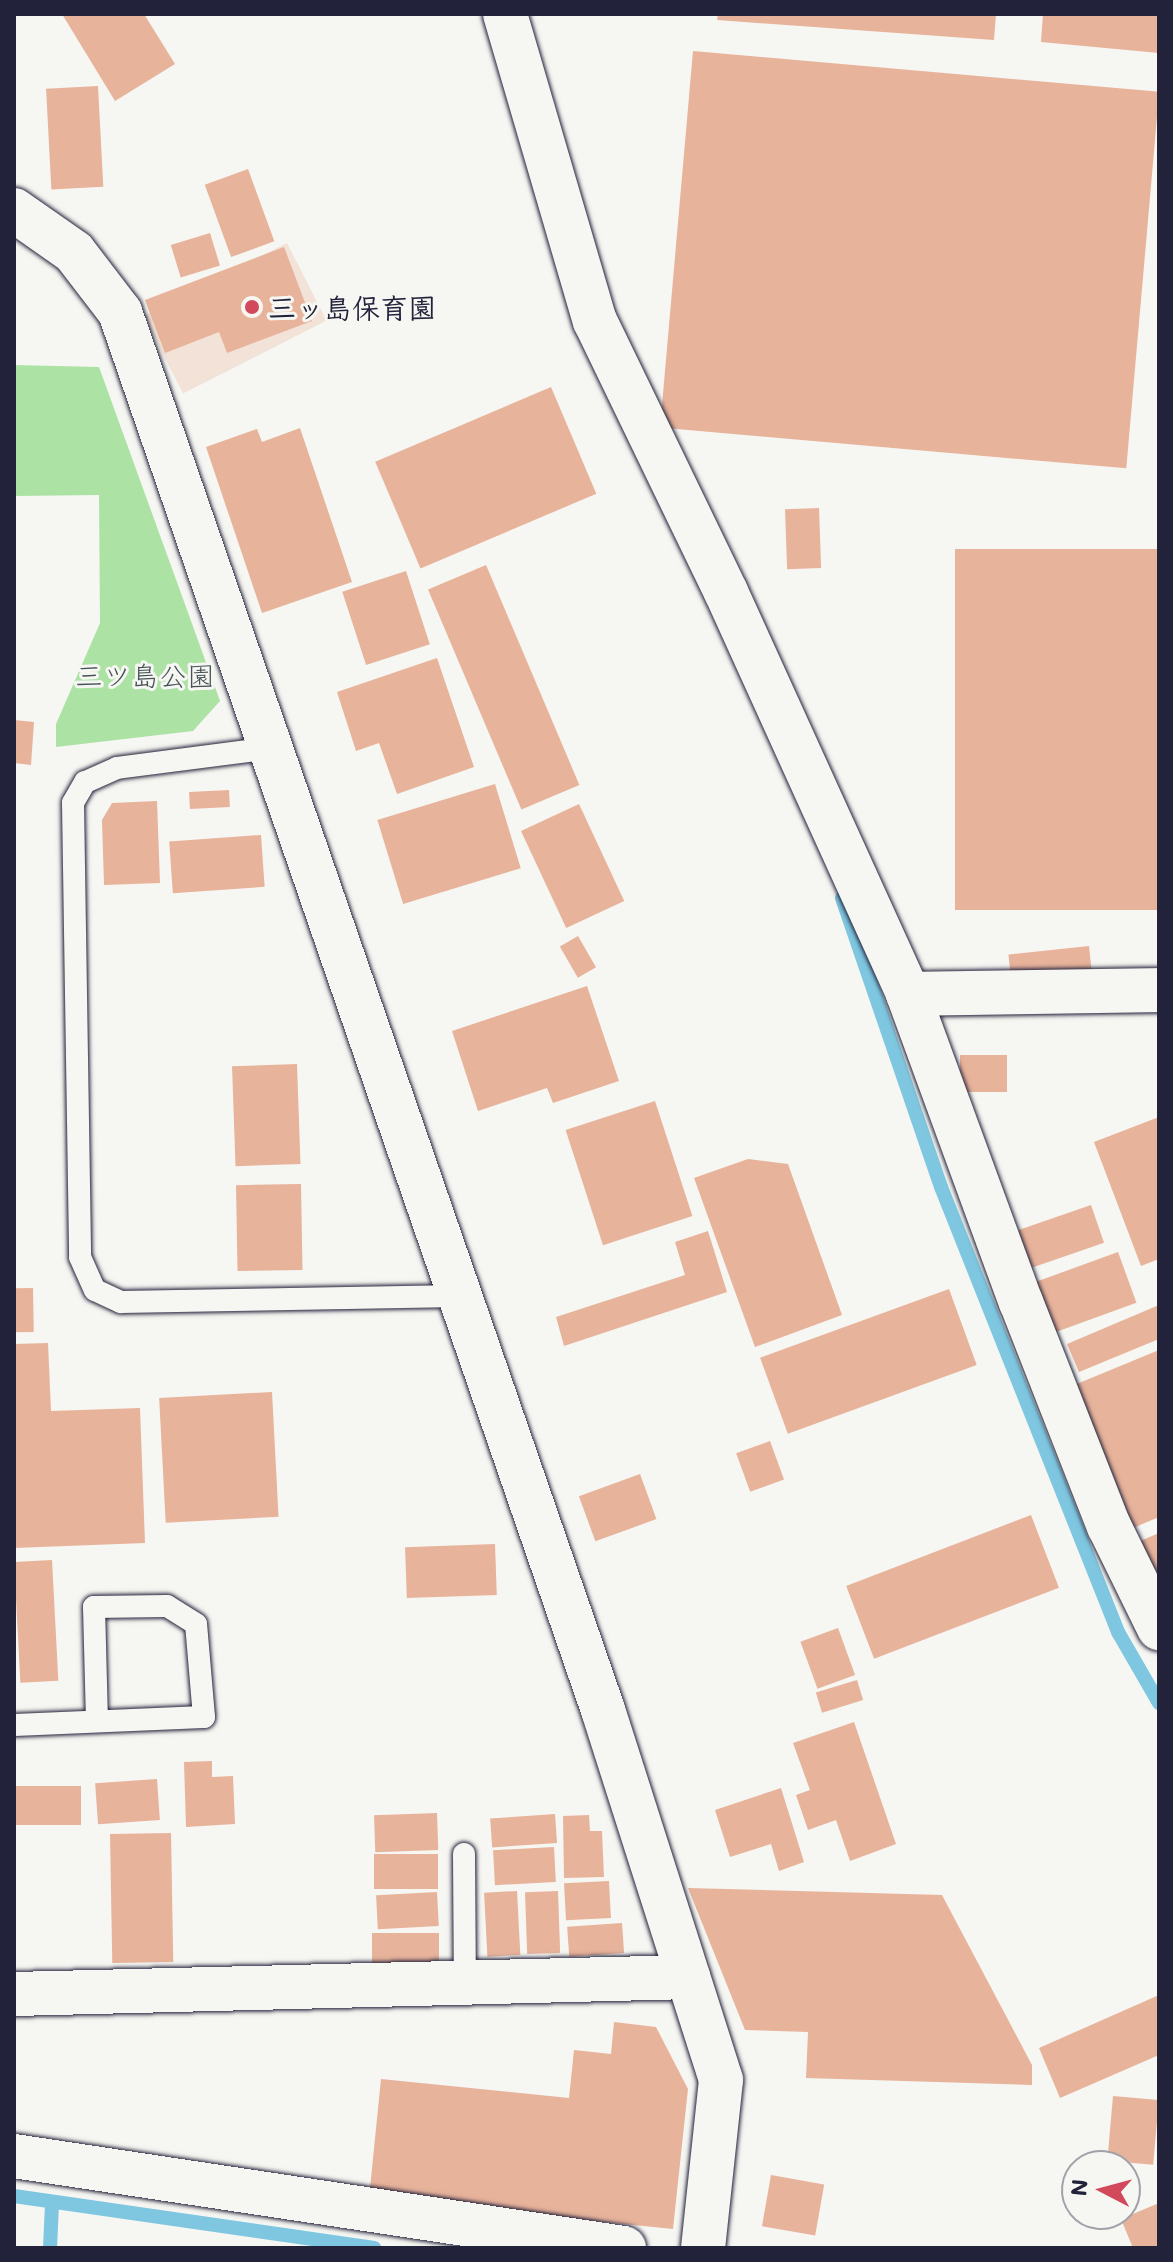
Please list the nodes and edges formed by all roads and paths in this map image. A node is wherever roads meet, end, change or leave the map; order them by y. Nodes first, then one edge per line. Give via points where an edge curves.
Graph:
1 (505, 14) edge
2 (14, 210) edge
3 (271, 748) junction
4 (1159, 990) edge
5 (908, 994) junction
6 (460, 1296) junction
7 (1159, 1628) edge
8 (97, 1721) junction
9 (14, 1725) edge
10 (464, 1854) dead end
11 (688, 1977) junction
12 (465, 1983) junction
13 (14, 1994) edge
14 (14, 2156) edge
15 (624, 2248) edge
16 (703, 2248) edge

1 - 5 street via 595,321 726,592
2 - 3 street via 74,252 120,312
3 - 6 street
3 - 6 lane via 117,768 85,782 73,803 80,1257 95,1290 121,1302
4 - 5 street
5 - 7 street via 1109,1526
6 - 11 street via 603,1710
8 - 8 lane via 94,1607 167,1606 196,1624 204,1717
8 - 9 lane
10 - 12 lane
11 - 12 street
11 - 16 street via 721,2080
12 - 13 street
14 - 15 street

